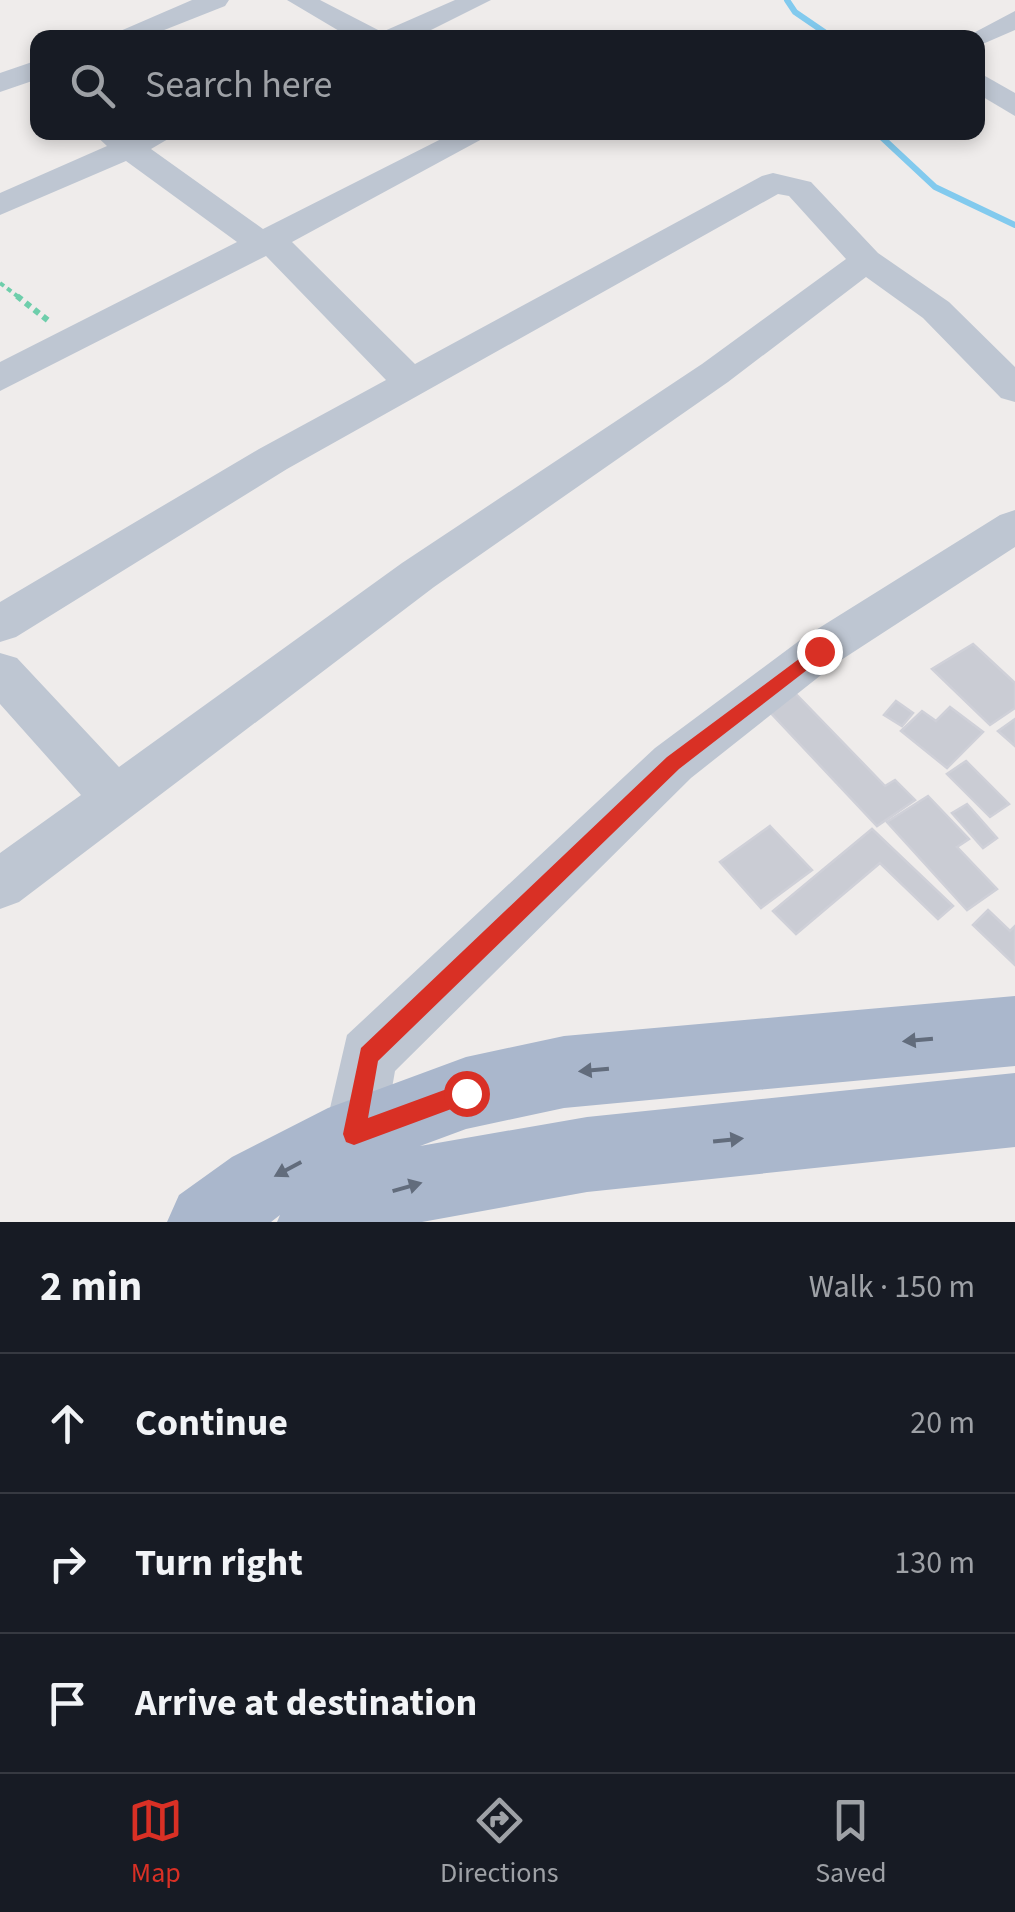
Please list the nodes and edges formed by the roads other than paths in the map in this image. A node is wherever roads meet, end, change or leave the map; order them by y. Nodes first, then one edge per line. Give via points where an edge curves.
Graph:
1 (216, 0) edge
2 (300, 0) edge
3 (478, 0) edge
4 (1015, 19) edge
5 (139, 30) edge
6 (358, 30) edge
7 (410, 30) edge
8 (985, 34) edge
9 (30, 72) edge
10 (0, 83) edge
11 (985, 87) edge
12 (1015, 106) edge
13 (464, 140) edge
14 (117, 141) edge
15 (0, 205) edge
16 (264, 241) junction
17 (866, 260) junction
18 (0, 378) edge
19 (411, 382) junction
20 (1015, 389) edge
21 (1015, 526) edge
22 (0, 624) edge
23 (0, 672) edge
24 (117, 799) junction
25 (0, 884) edge
26 (1014, 1034) edge
27 (1015, 1110) edge
28 (354, 1134) junction
29 (206, 1222) edge
30 (316, 1222) edge

1 - 5 street
2 - 6 street
3 - 7 street
4 - 8 street
9 - 10 street
11 - 12 street
13 - 16 street
14 - 15 street
14 - 16 street
16 - 18 street
16 - 19 street
17 - 19 street via 800,188 773,183
17 - 20 street via 936,310
17 - 24 street via 715,373 418,575
19 - 22 street
21 - 28 street via 819,651 673,763 368,1056
23 - 24 street
24 - 25 street
26 -> 28 main road via 564,1072 466,1093
30 -> 27 main road via 364,1199 458,1173
28 -> 29 main road via 260,1184

